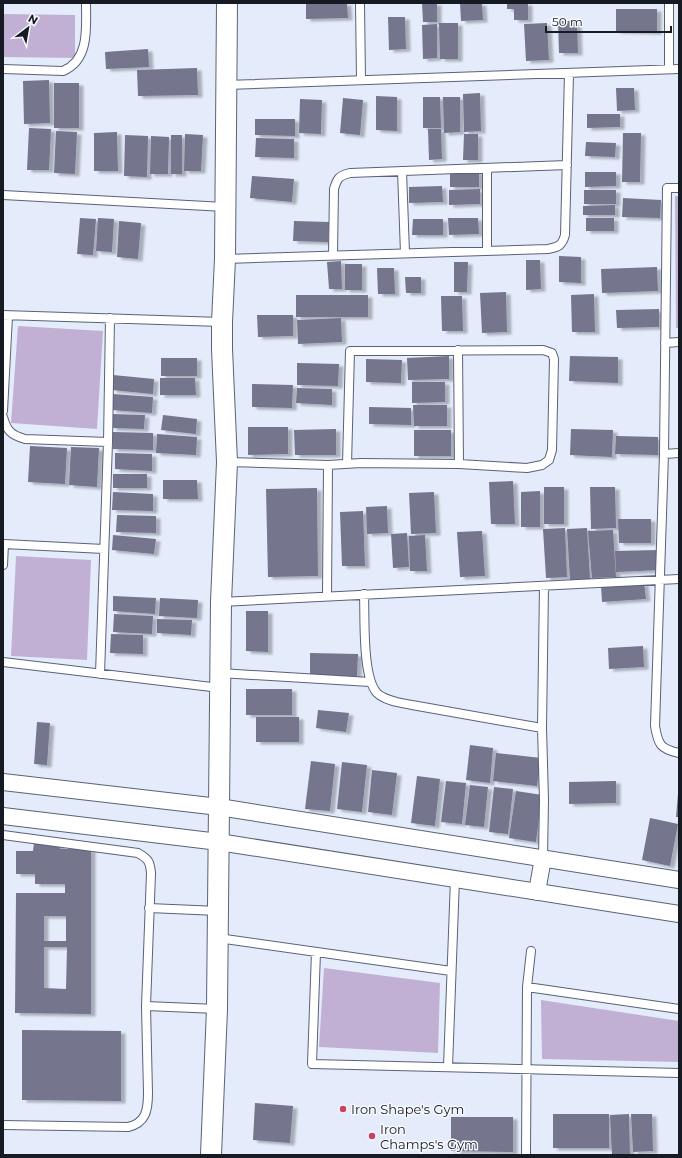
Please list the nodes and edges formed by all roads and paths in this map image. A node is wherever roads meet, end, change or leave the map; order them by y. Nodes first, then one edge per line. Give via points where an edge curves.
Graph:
1 (86, 3) edge
2 (227, 3) edge
3 (360, 3) edge
4 (669, 3) edge
5 (3, 69) edge
6 (669, 69) junction
7 (679, 69) edge
8 (569, 73) junction
9 (361, 80) junction
10 (226, 85) junction
11 (567, 165) junction
12 (487, 168) junction
13 (402, 171) junction
14 (679, 188) edge
15 (3, 195) edge
16 (225, 207) junction
17 (487, 251) junction
18 (404, 253) junction
19 (333, 255) junction
20 (225, 259) junction
21 (6, 315) edge
22 (110, 318) junction
23 (222, 322) junction
24 (679, 342) edge
25 (665, 343) junction
26 (458, 350) junction
27 (3, 411) edge
28 (3, 418) edge
29 (108, 442) junction
30 (679, 453) edge
31 (664, 454) junction
32 (227, 462) junction
33 (348, 464) junction
34 (459, 464) junction
35 (328, 465) junction
36 (3, 544) edge
37 (104, 549) junction
38 (3, 566) edge
39 (679, 579) edge
40 (660, 580) junction
41 (544, 586) junction
42 (364, 594) junction
43 (327, 596) junction
44 (221, 602) junction
45 (3, 662) edge
46 (100, 674) junction
47 (220, 681) junction
48 (370, 682) junction
49 (542, 728) junction
50 (679, 754) edge
51 (3, 782) edge
52 (219, 807) junction
53 (3, 816) edge
54 (3, 835) edge
55 (219, 842) junction
56 (543, 858) junction
57 (455, 879) junction
58 (679, 880) edge
59 (537, 892) junction
60 (150, 908) junction
61 (218, 911) junction
62 (679, 914) edge
63 (218, 938) junction
64 (531, 951) dead end
65 (316, 952) junction
66 (451, 971) junction
67 (527, 987) junction
68 (146, 1006) junction
69 (217, 1009) junction
70 (679, 1009) edge
71 (448, 1067) junction
72 (526, 1069) junction
73 (679, 1073) edge
74 (3, 1125) edge
75 (211, 1155) edge
76 (526, 1155) edge

1 - 5 lane via 84,47 70,68 63,71
2 - 10 street
3 - 9 lane
4 - 6 lane
6 - 7 lane
6 - 8 lane
8 - 9 lane
8 - 11 lane
9 - 10 lane
10 - 16 street
11 - 12 lane
11 - 17 lane via 563,243 548,249
12 - 13 lane
12 - 17 lane
13 - 18 lane
13 - 19 lane via 350,173 337,179 334,189
14 - 25 lane via 667,188
15 - 16 lane
16 - 20 street
17 - 18 lane
18 - 19 lane
19 - 20 lane
20 - 23 street
21 - 22 lane
21 - 27 lane
22 - 23 lane
22 - 29 lane
23 - 32 street
24 - 25 lane
25 - 31 lane
26 - 33 lane via 350,350
26 - 34 lane
26 - 34 lane via 543,350 552,353 554,359 552,450 549,460 542,465 527,468
28 - 29 lane via 6,427 14,435 25,439
29 - 37 lane
30 - 31 lane
31 - 40 lane
32 - 35 lane
32 - 44 street
33 - 34 lane
33 - 35 lane
35 - 43 lane
36 - 37 lane
36 - 38 lane
37 - 46 lane
39 - 40 lane
40 - 41 lane
40 - 50 lane via 655,726 657,739 662,747
41 - 42 lane
41 - 49 lane
42 - 43 lane
42 - 48 lane via 366,664
43 - 44 lane
44 - 47 street
45 - 46 lane
46 - 47 lane
47 - 48 lane
47 - 52 street
48 - 49 lane via 378,694 392,701
49 - 56 lane
51 - 52 street
52 - 55 street
52 - 56 street
53 - 55 street
54 - 60 lane via 138,853 147,859 150,865
55 - 57 street
55 - 61 street
56 - 58 street
56 - 59 street
57 - 59 street
57 - 66 lane
59 - 62 street
60 - 61 lane
60 - 68 lane
61 - 63 street
63 - 65 lane
63 - 69 street
64 - 67 lane
65 - 66 lane
65 - 71 lane via 312,1064
66 - 71 lane
67 - 70 lane
67 - 72 lane
68 - 69 lane
68 - 74 lane via 148,1105 146,1114 136,1126
69 - 75 street
71 - 72 lane
72 - 73 lane
72 - 76 lane

